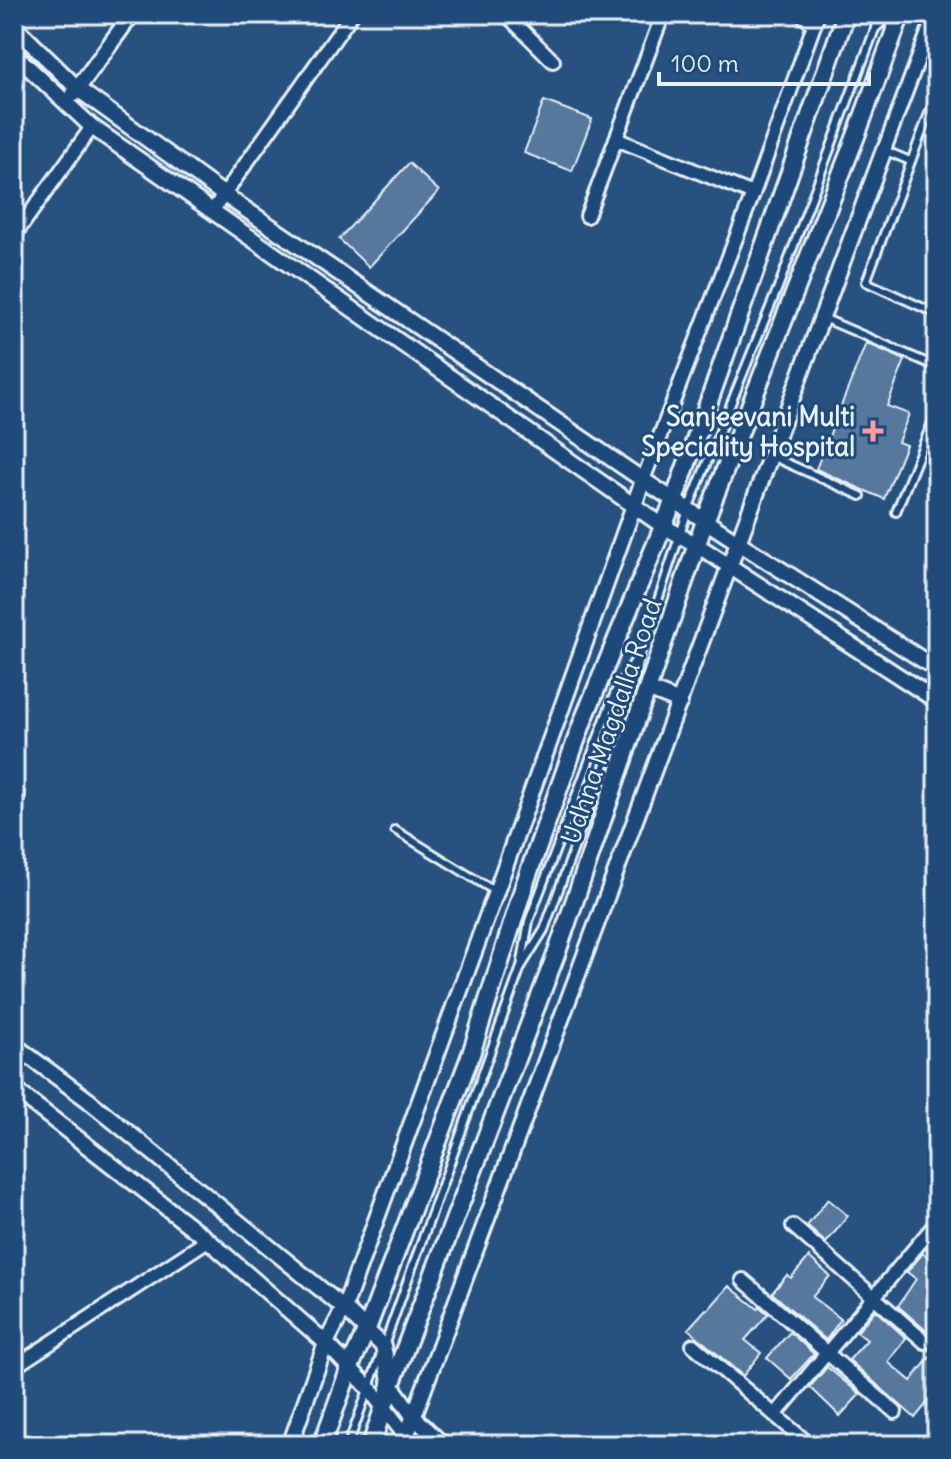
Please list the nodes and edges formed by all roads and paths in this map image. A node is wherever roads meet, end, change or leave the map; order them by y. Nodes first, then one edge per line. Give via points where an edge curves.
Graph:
1 (132, 14) edge
2 (352, 14) edge
3 (506, 14) edge
4 (663, 14) edge
5 (801, 14) edge
6 (846, 14) edge
7 (876, 14) edge
8 (891, 14) edge
9 (901, 14) edge
10 (935, 14) edge
11 (816, 19) edge
12 (14, 26) edge
13 (875, 29) junction
14 (14, 54) edge
15 (553, 61) dead end
16 (78, 89) junction
17 (937, 92) edge
18 (66, 104) junction
19 (92, 127) junction
20 (616, 139) junction
21 (884, 150) junction
22 (910, 161) junction
23 (223, 194) junction
24 (753, 194) junction
25 (213, 210) junction
26 (587, 216) dead end
27 (14, 236) edge
28 (937, 314) edge
29 (823, 318) junction
30 (937, 367) edge
31 (937, 410) edge
32 (771, 456) junction
33 (643, 480) junction
34 (861, 496) dead end
35 (674, 500) junction
36 (634, 505) junction
37 (688, 510) junction
38 (896, 512) dead end
39 (705, 521) junction
40 (663, 526) junction
41 (680, 535) junction
42 (739, 543) junction
43 (697, 545) junction
44 (730, 567) junction
45 (641, 651) junction
46 (937, 669) edge
47 (647, 689) junction
48 (937, 701) edge
49 (680, 702) junction
50 (395, 830) dead end
51 (496, 892) junction
52 (521, 967) junction
53 (14, 1045) edge
54 (14, 1089) edge
55 (937, 1222) edge
56 (793, 1226) dead end
57 (926, 1235) junction
58 (208, 1240) junction
59 (937, 1246) edge
60 (743, 1280) dead end
61 (874, 1297) junction
62 (344, 1308) junction
63 (367, 1329) junction
64 (925, 1342) dead end
65 (326, 1343) junction
66 (693, 1345) dead end
67 (383, 1346) junction
68 (828, 1353) junction
69 (14, 1367) edge
70 (350, 1367) junction
71 (391, 1385) junction
72 (368, 1387) junction
73 (383, 1407) junction
74 (895, 1412) dead end
75 (775, 1415) junction
76 (413, 1416) junction
77 (937, 1436) edge
78 (408, 1442) edge
79 (290, 1445) edge
80 (322, 1445) edge
81 (348, 1445) edge
82 (371, 1445) edge
83 (443, 1445) edge
84 (810, 1445) edge
85 (928, 1445) edge

1 - 16 street
2 - 23 street
3 - 15 street
4 - 20 street
5 - 11 street
6 - 35 main road, Udhna Magdalla Road
7 - 13 lane
8 - 13 lane
9 - 39 main road, Udhna Magdalla Road
10 - 21 street
11 - 24 street
12 - 16 street
13 - 37 lane
14 - 18 street
16 - 18 street
16 - 23 street
17 - 22 lane
18 - 19 street
19 - 25 street
19 - 27 street
20 - 24 street
20 - 26 street
21 - 22 lane
21 - 29 street
22 - 28 lane via 866,282
23 - 25 street
23 - 33 street
24 - 33 street
25 - 36 street
29 - 30 lane
29 - 32 street
31 - 38 lane
32 - 34 lane
32 - 42 street
33 - 35 street
33 - 36 street
35 - 37 street
35 - 40 main road, Udhna Magdalla Road
36 - 40 street
36 - 51 street
37 - 39 street
37 - 41 lane
39 - 42 street
39 - 43 main road, Udhna Magdalla Road
40 - 41 street
40 - 63 main road, Udhna Magdalla Road via 583,721 471,1054
41 - 43 street
41 - 45 lane
42 - 44 street
42 - 46 street
43 - 44 street
43 - 47 main road, Udhna Magdalla Road
44 - 48 street
44 - 49 street
45 - 52 lane via 629,699 544,930
45 - 52 lane via 615,692 529,921
47 - 49 street
47 - 71 main road, Udhna Magdalla Road via 557,952
49 - 76 street
50 - 51 lane
51 - 62 street
52 - 67 lane
53 - 62 street
54 - 58 street
55 - 57 street
56 - 61 street
57 - 59 street
57 - 61 street
58 - 65 street
58 - 69 street
60 - 68 street
61 - 64 street
61 - 68 street
62 - 63 street
62 - 65 street
63 - 67 street
63 - 70 main road, Udhna Magdalla Road
65 - 70 street
65 - 79 street
66 - 75 street
67 - 71 street
67 - 72 lane
68 - 74 street
68 - 75 street
70 - 72 street
70 - 80 main road, Udhna Magdalla Road
71 - 73 main road, Udhna Magdalla Road
71 - 76 street
72 - 73 street
72 - 81 lane
73 - 78 street
73 - 82 main road, Udhna Magdalla Road
75 - 84 street
76 - 78 street
76 - 83 street
77 - 85 street

